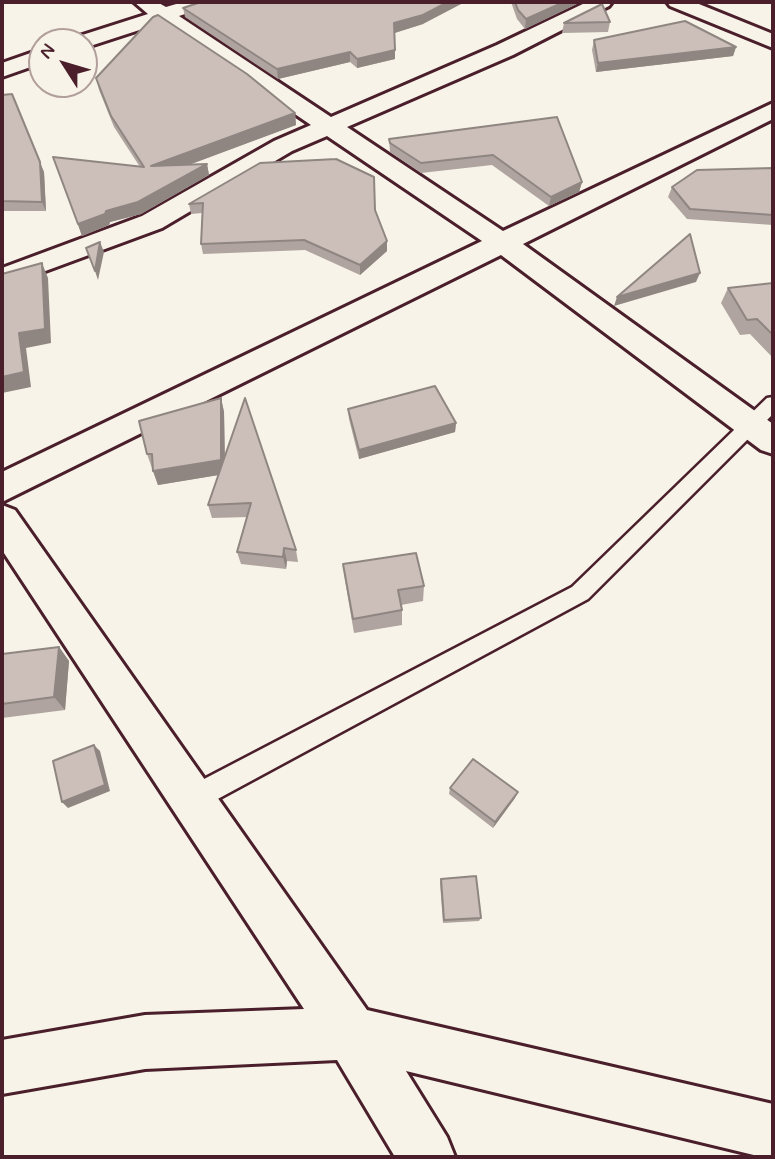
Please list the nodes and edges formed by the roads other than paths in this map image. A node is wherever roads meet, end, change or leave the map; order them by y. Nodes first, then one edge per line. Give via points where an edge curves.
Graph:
1 (202, 2) edge
2 (602, 2) edge
3 (677, 2) edge
4 (154, 8) edge
5 (98, 35) edge
6 (773, 42) edge
7 (28, 62) edge
8 (2, 70) edge
9 (773, 110) edge
10 (328, 127) junction
11 (503, 243) junction
12 (2, 278) edge
13 (773, 403) edge
14 (763, 433) edge
15 (2, 488) edge
16 (2, 520) edge
17 (192, 799) junction
18 (351, 1033) junction
19 (2, 1067) edge
20 (773, 1132) edge
21 (427, 1157) edge

1 - 4 street
2 - 10 street
3 - 6 street
4 - 5 street
4 - 10 street
7 - 8 street
9 - 11 street
10 - 11 street
10 - 12 street via 284,146 152,222
11 - 14 street
11 - 15 street
13 - 14 lane
14 - 17 lane via 580,593
16 - 17 street
17 - 18 street
18 - 19 street via 145,1042
18 - 20 street
18 - 21 street

